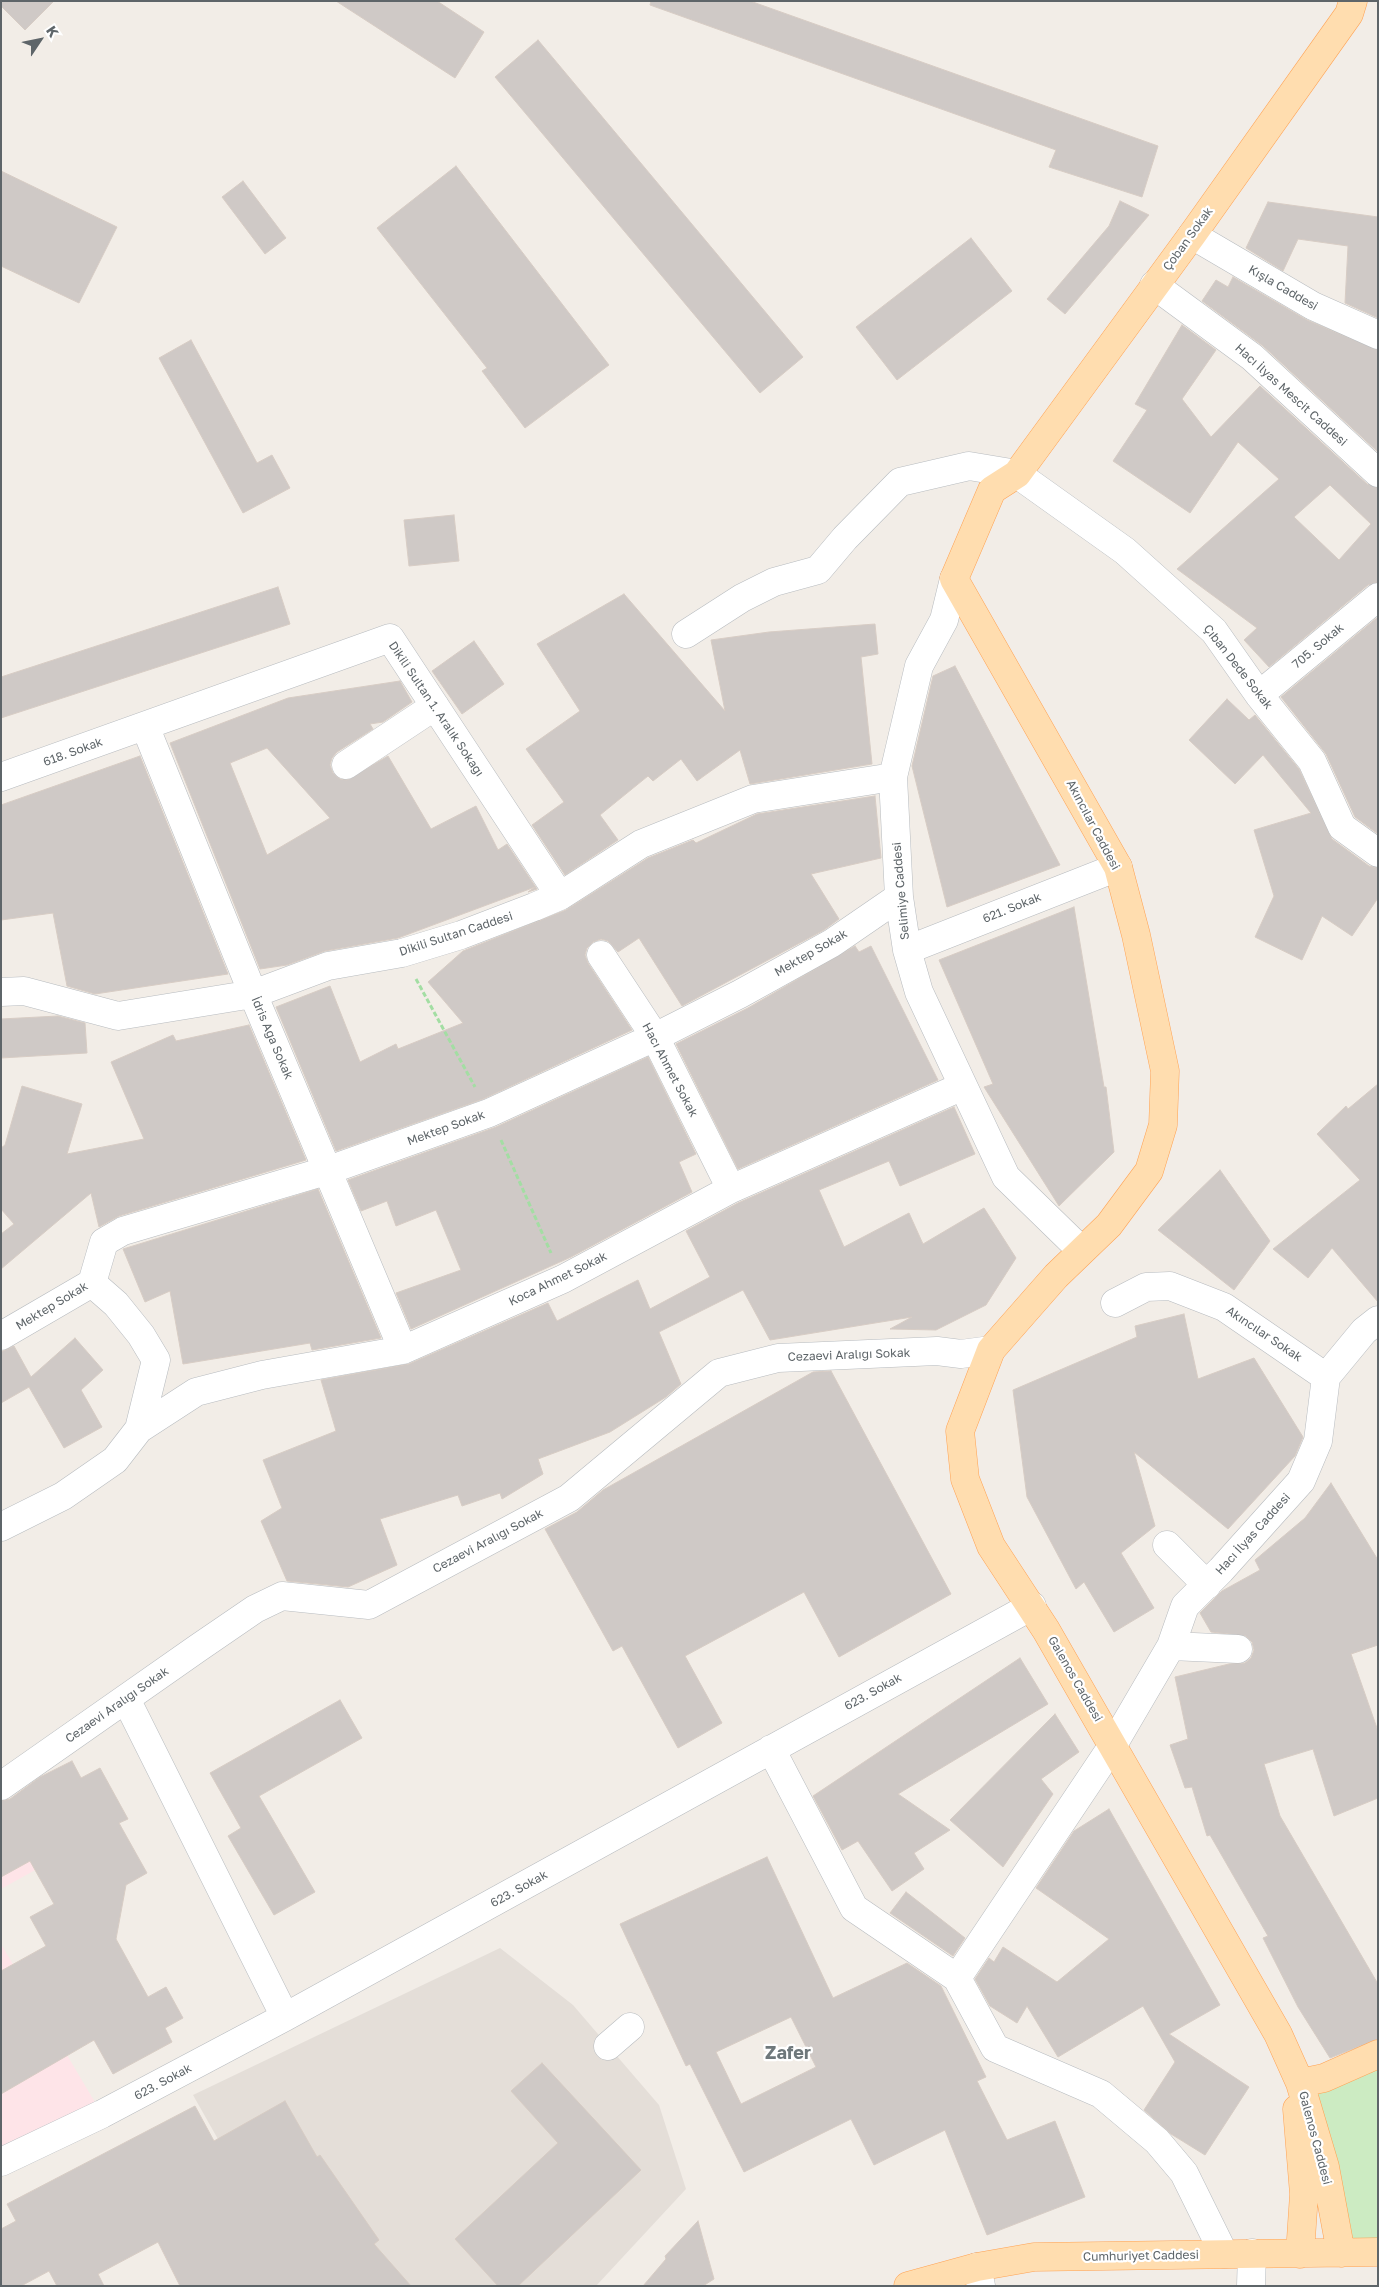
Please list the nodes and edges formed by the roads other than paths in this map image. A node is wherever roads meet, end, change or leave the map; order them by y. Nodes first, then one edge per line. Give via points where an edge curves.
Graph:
1 (1353, 1) edge
2 (1192, 235) junction
3 (1154, 285) junction
4 (1378, 335) edge
5 (1378, 473) edge
6 (1017, 474) junction
7 (954, 579) junction
8 (1378, 597) edge
9 (686, 634) dead end
10 (1259, 695) junction
11 (435, 706) junction
12 (145, 726) junction
13 (346, 765) dead end
14 (1, 777) edge
15 (893, 777) junction
16 (1378, 852) edge
17 (1118, 867) junction
18 (560, 896) junction
19 (899, 897) junction
20 (907, 950) junction
21 (601, 955) dead end
22 (1, 992) edge
23 (253, 994) junction
24 (655, 1037) junction
25 (963, 1086) junction
26 (329, 1170) junction
27 (731, 1189) junction
28 (1081, 1250) junction
29 (1056, 1276) joint
30 (92, 1283) junction
31 (1115, 1302) dead end
32 (1378, 1320) edge
33 (1, 1336) edge
34 (403, 1350) junction
35 (991, 1350) junction
36 (1326, 1377) junction
37 (138, 1429) junction
38 (1, 1527) edge
39 (1167, 1545) dead end
40 (1207, 1585) junction
41 (1032, 1606) junction
42 (1171, 1646) junction
43 (1238, 1649) dead end
44 (126, 1699) junction
45 (1113, 1745) junction
46 (771, 1749) junction
47 (1, 1786) edge
48 (957, 1978) junction
49 (285, 2018) junction
50 (630, 2028) dead end
51 (608, 2046) dead end
52 (1378, 2054) edge
53 (1300, 2083) junction
54 (1, 2162) edge
55 (1378, 2252) edge
56 (1252, 2253) junction
57 (1341, 2253) junction
58 (1224, 2254) junction
59 (1300, 2254) junction
60 (979, 2276) edge
61 (908, 2286) edge
62 (1251, 2286) edge

1 - 2 main road, Çoban Sokak via 1348,14
2 - 3 main road, Çoban Sokak
2 - 4 street, Kışla Caddesi via 1313,306
3 - 5 street, Hacı İlyas Mescit Caddesi via 1252,357
3 - 6 main road, Çoban Sokak
6 - 7 main road via 992,490
6 - 9 street via 970,466 900,482 818,570 774,582 742,598
6 - 10 street, Çıban Dede Sokak via 1125,551 1214,631
7 - 15 street, Selimiye Caddesi via 944,620 919,666
7 - 17 main road, Akıncılar Caddesi
8 - 10 street, 705. Sokak
10 - 16 street, Çıban Dede Sokak via 1312,761 1342,826
11 - 12 street, Dikili Sultan 1. Aralık Sokağı via 390,638
11 - 13 street
11 - 18 street, Dikili Sultan 1. Aralık Sokağı
12 - 14 street, 618. Sokak
12 - 23 street, İdris Ağa Sokak
15 - 18 street, Dikili Sultan Caddesi via 753,800 641,844
15 - 19 street, Selimiye Caddesi
17 - 20 street, 621. Sokak
17 - 28 main road, Akıncılar Caddesi via 1165,1071 1163,1125 1149,1171 1109,1225
18 - 23 street, Dikili Sultan Caddesi via 461,935 402,953 328,966
19 - 20 street, Selimiye Caddesi
19 - 24 street, Mektep Sokak via 832,943
20 - 25 street, Selimiye Caddesi via 920,992
21 - 24 street, Hacı Ahmet Sokak
22 - 23 street, Dikili Sultan Caddesi via 24,990 118,1016
23 - 26 street, İdris Ağa Sokak
24 - 26 street, Mektep Sokak via 489,1113
24 - 27 street, Hacı Ahmet Sokak
25 - 27 street, Koca Ahmet Sokak
25 - 28 street, Selimiye Caddesi via 1006,1177
26 - 30 street, Mektep Sokak via 123,1231 104,1242
26 - 34 street, İdris Ağa Sokak
27 - 34 street, Koca Ahmet Sokak via 563,1279
28 - 29 main road, Akıncılar Caddesi
29 - 35 main road, Galenos Caddesi
30 - 33 street, Mektep Sokak
30 - 37 street via 136,1328 156,1360
31 - 36 street, Akıncılar Sokak via 1146,1287 1170,1286 1224,1306
32 - 36 street via 1364,1331
34 - 37 street, Koca Ahmet Sokak via 262,1375 196,1392
35 - 41 main road, Galenos Caddesi via 960,1431 965,1479 991,1546
35 - 44 street, Cezaevi Aralığı Sokak via 961,1354 937,1351 778,1358 719,1373 569,1498 369,1605 282,1596 255,1610
36 - 40 street, Hacı İlyas Caddesi via 1318,1441 1301,1482
37 - 38 street via 115,1460 63,1496
39 - 40 street
40 - 42 street, Hacı İlyas Caddesi via 1185,1606
41 - 45 main road, Galenos Caddesi
41 - 46 street, 623. Sokak
42 - 43 street
42 - 45 street, Hacı İlyas Caddesi
44 - 47 street, Cezaevi Aralığı Sokak
44 - 49 street
45 - 48 street, Hacı İlyas Caddesi
45 - 53 main road, Galenos Caddesi via 1278,2034
46 - 48 street via 854,1908
46 - 49 street, 623. Sokak
48 - 58 street via 995,2048 1101,2094 1157,2141 1184,2172
49 - 54 street, 623. Sokak via 102,2114
50 - 51 street
52 - 53 main road via 1324,2078
53 - 57 main road, Galenos Caddesi via 1325,2167
53 - 59 main road, Galenos Caddesi via 1296,2119 1304,2194
55 - 57 main road, Cumhuriyet Caddesi
56 - 58 main road, Cumhuriyet Caddesi
56 - 59 main road, Cumhuriyet Caddesi
56 - 62 street
57 - 59 main road, Cumhuriyet Caddesi
58 - 60 main road, Cumhuriyet Caddesi via 1034,2257
60 - 61 main road, Cumhuriyet Caddesi

